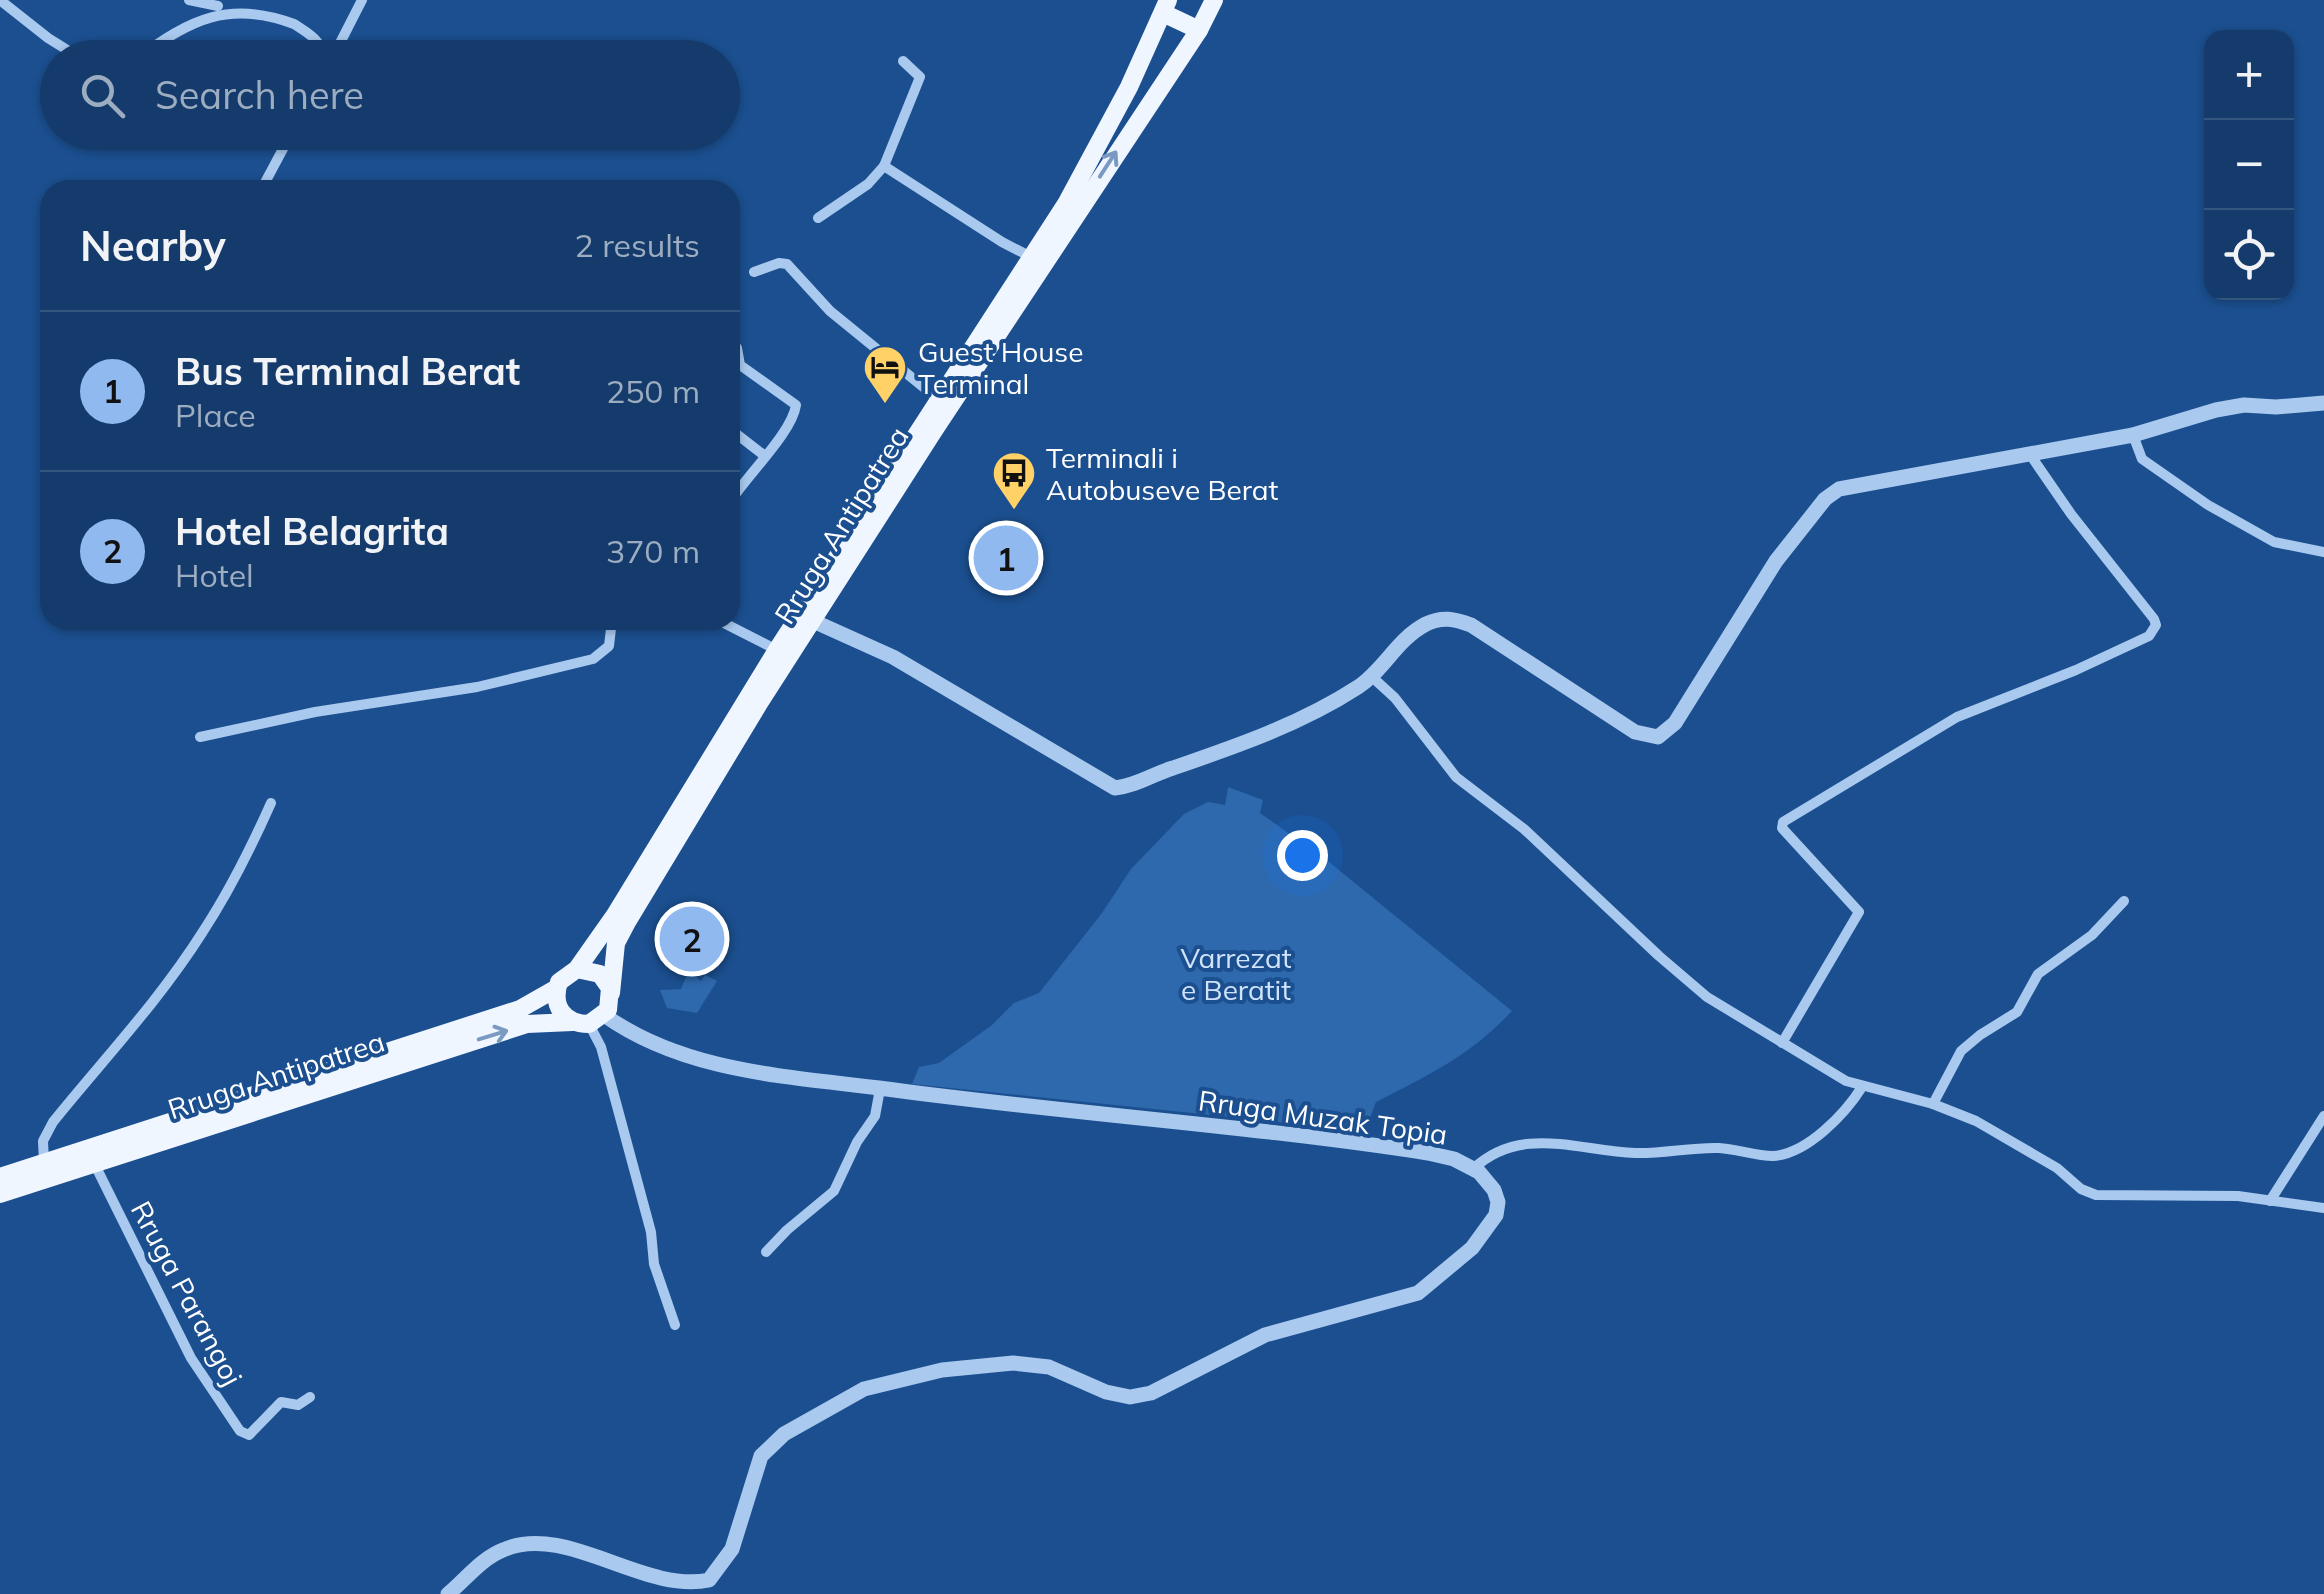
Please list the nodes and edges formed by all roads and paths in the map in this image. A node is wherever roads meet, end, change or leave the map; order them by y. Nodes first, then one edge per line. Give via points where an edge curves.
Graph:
1 (189, 0) edge
2 (362, 0) edge
3 (1214, 0) edge
4 (4, 2) edge
5 (218, 6) junction
6 (1166, 6) edge
7 (1198, 30) junction
8 (51, 40) edge
9 (163, 40) edge
10 (316, 40) edge
11 (342, 40) edge
12 (903, 61) dead end
13 (282, 150) edge
14 (884, 166) junction
15 (266, 180) edge
16 (1072, 208) junction
17 (818, 218) dead end
18 (1031, 256) junction
19 (754, 272) dead end
20 (740, 365) edge
21 (2324, 403) edge
22 (944, 404) junction
23 (2133, 435) junction
24 (740, 437) edge
25 (2029, 453) junction
26 (764, 456) junction
27 (740, 488) edge
28 (2324, 552) edge
29 (806, 619) junction
30 (611, 630) edge
31 (737, 630) edge
32 (776, 650) junction
33 (1371, 676) junction
34 (200, 737) dead end
35 (696, 798) junction
36 (270, 802) dead end
37 (2124, 901) dead end
38 (577, 969) junction
39 (556, 988) junction
40 (611, 993) junction
41 (588, 1020) junction
42 (1782, 1043) junction
43 (1862, 1087) junction
44 (880, 1089) junction
45 (1933, 1104) junction
46 (2324, 1116) edge
47 (91, 1155) junction
48 (44, 1162) junction
49 (1473, 1169) junction
50 (0, 1177) edge
51 (0, 1194) edge
52 (2270, 1202) junction
53 (2324, 1208) edge
54 (766, 1252) dead end
55 (675, 1325) dead end
56 (310, 1397) dead end
57 (448, 1594) edge

1 - 5 street
2 - 11 street
3 - 7 main road, Rruga Antipatrea
4 - 8 street
5 - 9 street
5 - 10 street via 265,6
6 - 7 main road
6 - 16 main road, Rruga Antipatrea
16 -> 7 main road, Rruga Antipatrea
12 - 14 street via 920,77
13 - 15 street
14 - 17 street
14 - 18 street
16 - 18 main road, Rruga Antipatrea
16 - 22 main road, Rruga Antipatrea
18 - 22 main road, Rruga Antipatrea
19 - 22 street via 786,264 830,312
20 - 26 street via 796,406 788,428
21 - 23 street via 2216,410
22 - 29 main road, Rruga Antipatrea
23 - 25 street
23 - 28 street via 2142,459 2208,504 2274,542
24 - 26 street
25 - 33 street via 1839,489 1825,499 1776,560 1674,723 1658,736 1635,732 1456,619 1442,618 1411,634
25 - 42 street via 2156,625 2148,636 2090,663 1958,717 1782,822 1860,912
26 - 27 street
29 - 32 main road, Rruga Antipatrea
29 - 33 street via 893,656 1115,788 1236,748
29 - 35 main road, Rruga Antipatrea
30 - 34 street via 609,646 593,659
31 - 32 street
32 - 35 main road, Rruga Antipatrea
33 - 42 street via 1456,777 1524,828 1707,996
35 - 38 main road, Rruga Antipatrea
35 - 40 main road, Rruga Antipatrea via 616,943
36 - 48 street via 202,933 53,1122 43,1141
37 - 45 street via 2092,935 2038,974 2017,1012 1961,1051
38 - 39 main road, Rruga Antipatrea
38 - 40 main road via 600,974
39 - 41 main road via 556,1005
39 - 47 main road, Rruga Antipatrea via 520,1009
40 - 41 main road, Rruga Antipatrea
41 - 44 street, Rruga Muzak Topia via 750,1072
47 -> 41 main road, Rruga Antipatrea via 527,1024
41 - 55 street
42 - 43 street
43 - 45 street
43 - 49 street via 1814,1137 1776,1156 1720,1148 1633,1153 1550,1141 1509,1146
44 - 49 street, Rruga Muzak Topia via 1371,1144 1454,1159
44 - 54 street via 874,1116 834,1191
45 - 52 street via 1996,1132 2088,1193
46 - 52 street
47 - 48 main road, Rruga Antipatrea
47 - 51 main road, Rruga Antipatrea
47 - 56 street, Rruga Parangoj via 190,1358 240,1430 249,1435 282,1402 298,1405
48 - 50 main road, Rruga Antipatrea
49 - 57 street, Rruga Muzak Topia via 1494,1190 1496,1215 1472,1248 1408,1298 1265,1335 1151,1393 1130,1397 1049,1367 1013,1363 942,1370 864,1389 760,1456 732,1549 709,1580 652,1579 535,1543 498,1551
52 - 53 street

